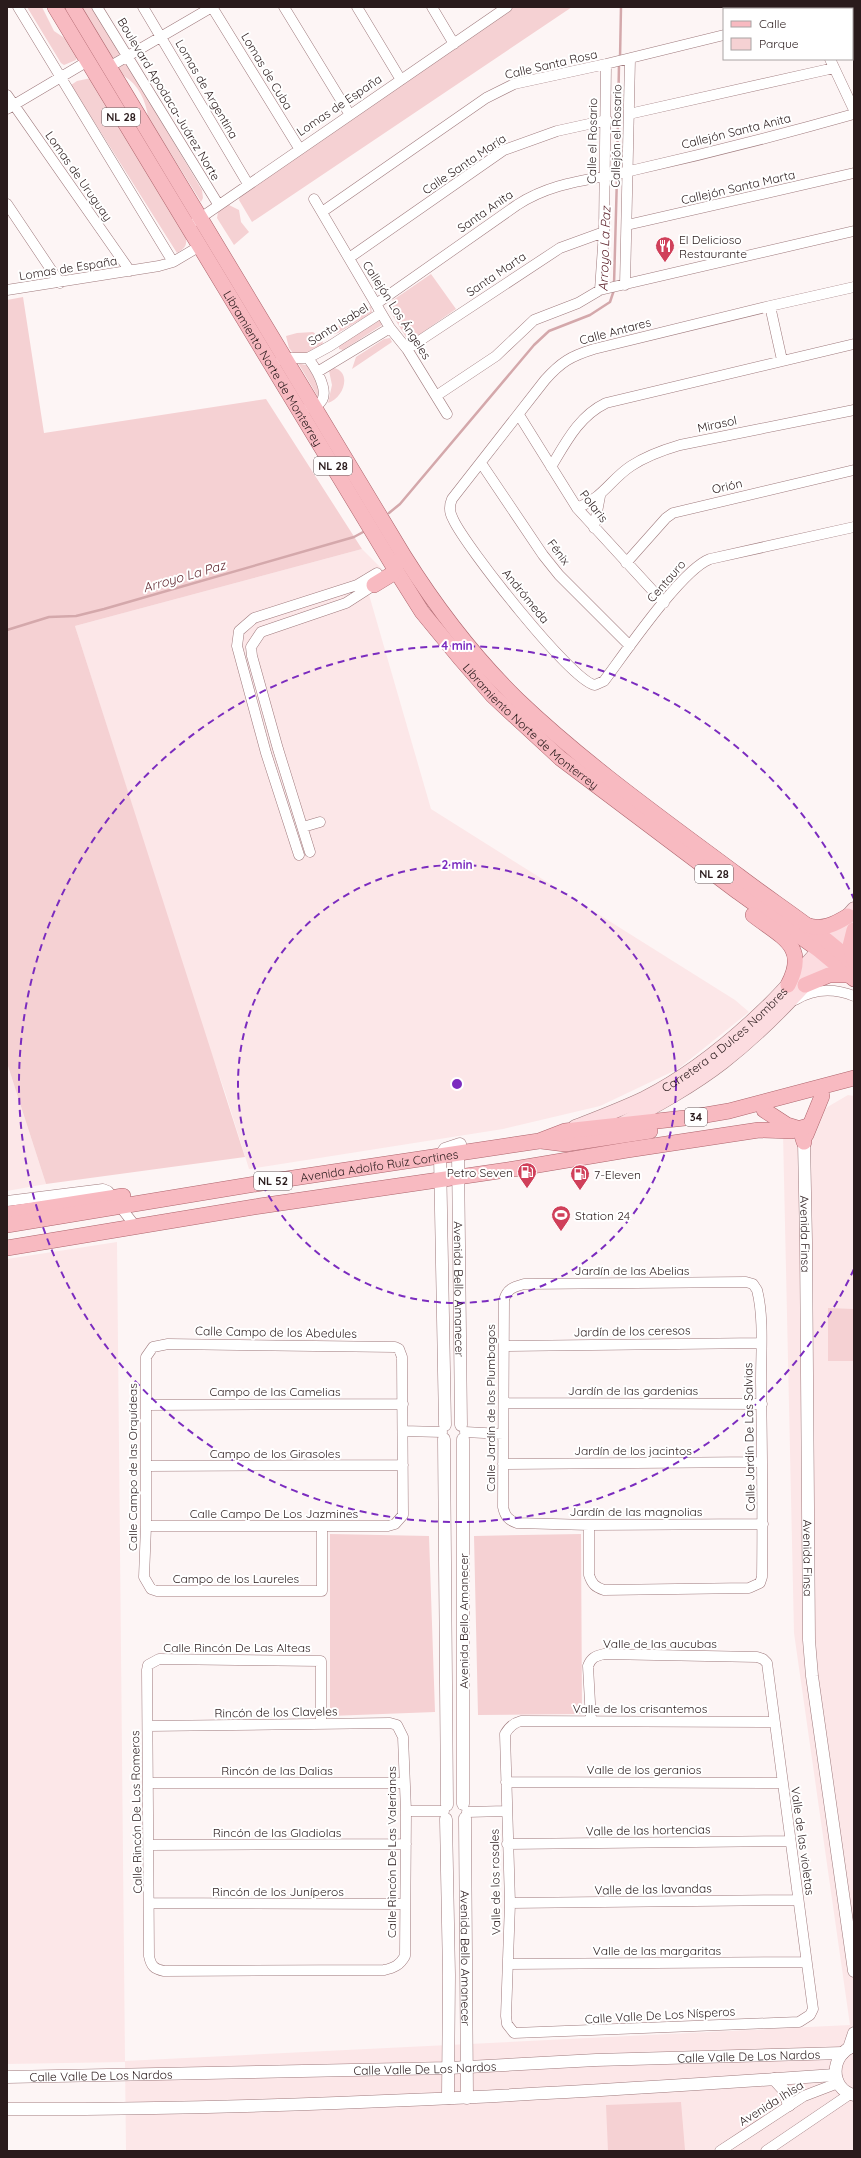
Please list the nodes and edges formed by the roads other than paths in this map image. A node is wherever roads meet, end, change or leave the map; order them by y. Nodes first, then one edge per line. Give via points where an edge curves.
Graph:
1 (18, 7) edge
2 (55, 7) edge
3 (73, 7) edge
4 (97, 7) edge
5 (143, 7) edge
6 (212, 7) edge
7 (284, 7) edge
8 (357, 7) edge
9 (432, 7) edge
10 (506, 7) edge
11 (723, 35) edge
12 (161, 36) junction
13 (454, 44) junction
14 (127, 56) junction
15 (627, 59) junction
16 (88, 61) junction
17 (832, 63) edge
18 (609, 64) junction
19 (109, 67) junction
20 (61, 78) junction
21 (401, 80) junction
22 (7, 95) edge
23 (11, 107) edge
24 (854, 110) edge
25 (629, 114) junction
26 (854, 114) edge
27 (350, 115) junction
28 (607, 120) junction
29 (299, 148) junction
30 (626, 172) junction
31 (854, 173) edge
32 (607, 176) junction
33 (248, 184) junction
34 (314, 199) dead end
35 (7, 204) edge
36 (218, 204) junction
37 (322, 212) junction
38 (193, 223) junction
39 (627, 225) junction
40 (854, 231) edge
41 (604, 232) junction
42 (200, 246) junction
43 (349, 258) junction
44 (173, 262) junction
45 (130, 271) junction
46 (60, 283) junction
47 (623, 285) junction
48 (854, 287) edge
49 (601, 289) junction
50 (7, 290) edge
51 (770, 306) junction
52 (379, 308) junction
53 (390, 328) junction
54 (854, 344) edge
55 (330, 346) junction
56 (407, 349) junction
57 (285, 358) junction
58 (308, 358) junction
59 (337, 359) junction
60 (782, 360) junction
61 (318, 371) junction
62 (278, 376) junction
63 (436, 396) junction
64 (297, 406) junction
65 (314, 406) junction
66 (854, 410) edge
67 (446, 414) dead end
68 (519, 415) junction
69 (481, 463) junction
70 (551, 467) junction
71 (854, 470) edge
72 (600, 496) junction
73 (450, 505) joint
74 (577, 508) junction
75 (384, 524) junction
76 (854, 527) edge
77 (594, 528) junction
78 (626, 563) junction
79 (386, 571) junction
80 (409, 591) junction
81 (664, 603) junction
82 (438, 606) junction
83 (630, 646) junction
84 (600, 684) joint
85 (320, 822) dead end
86 (303, 828) junction
87 (665, 838) junction
88 (310, 852) dead end
89 (299, 855) dead end
90 (852, 917) edge
91 (798, 929) junction
92 (854, 930) edge
93 (828, 949) junction
94 (854, 960) edge
95 (853, 973) edge
96 (801, 980) junction
97 (788, 985) junction
98 (854, 996) edge
99 (788, 1004) junction
100 (854, 1078) edge
101 (854, 1087) edge
102 (822, 1096) junction
103 (764, 1110) junction
104 (621, 1125) junction
105 (565, 1131) junction
106 (654, 1131) junction
107 (804, 1132) junction
108 (539, 1141) junction
109 (590, 1141) junction
110 (451, 1149) junction
111 (627, 1150) junction
112 (458, 1178) junction
113 (280, 1180) junction
114 (441, 1180) junction
115 (7, 1201) edge
116 (117, 1203) junction
117 (260, 1206) junction
118 (7, 1214) edge
119 (7, 1225) edge
120 (136, 1227) junction
121 (48, 1242) junction
122 (7, 1248) edge
123 (458, 1272) junction
124 (442, 1273) junction
125 (758, 1290) joint
126 (506, 1293) joint
127 (442, 1299) junction
128 (459, 1300) junction
129 (761, 1343) junction
130 (504, 1346) junction
131 (153, 1347) joint
132 (504, 1403) junction
133 (403, 1404) junction
134 (762, 1404) junction
135 (146, 1405) junction
136 (403, 1431) junction
137 (444, 1432) junction
138 (463, 1432) junction
139 (503, 1434) junction
140 (762, 1462) junction
141 (504, 1464) junction
142 (403, 1465) junction
143 (146, 1466) junction
144 (510, 1521) joint
145 (763, 1524) junction
146 (589, 1525) junction
147 (146, 1526) junction
148 (322, 1526) junction
149 (151, 1589) joint
150 (446, 1614) junction
151 (463, 1614) junction
152 (446, 1636) junction
153 (463, 1636) junction
154 (152, 1662) joint
155 (767, 1663) joint
156 (591, 1721) junction
157 (774, 1722) junction
158 (321, 1724) junction
159 (148, 1726) junction
160 (508, 1728) joint
161 (402, 1731) joint
162 (506, 1782) junction
163 (149, 1783) junction
164 (782, 1783) junction
165 (405, 1784) junction
166 (406, 1811) junction
167 (465, 1811) junction
168 (446, 1812) junction
169 (506, 1812) junction
170 (789, 1841) junction
171 (406, 1844) junction
172 (507, 1844) junction
173 (149, 1845) junction
174 (797, 1900) junction
175 (150, 1903) junction
176 (510, 1903) junction
177 (406, 1904) junction
178 (806, 1962) junction
179 (509, 1964) junction
180 (394, 1968) joint
181 (854, 1971) edge
182 (467, 1974) junction
183 (449, 1975) junction
184 (467, 1997) junction
185 (450, 1998) junction
186 (806, 2019) joint
187 (514, 2033) joint
188 (854, 2033) edge
189 (849, 2049) edge
190 (466, 2067) junction
191 (449, 2068) junction
192 (7, 2077) edge
193 (774, 2079) junction
194 (837, 2079) junction
195 (852, 2095) edge
196 (448, 2098) junction
197 (467, 2098) junction
198 (789, 2105) junction
199 (7, 2109) edge
200 (720, 2151) edge
201 (766, 2151) edge

1 - 20 street
2 - 16 main road, Libramiento Norte de Monterrey / NL 28
3 - 19 main road
4 - 14 street, Boulevard Apodaca-Juárez Norte
5 - 12 street, Lomas de Argentina
6 - 12 street
6 - 29 street, Lomas de Cuba
7 - 27 street
8 - 21 street
9 - 13 street
10 - 13 street, Lomas de España
11 - 15 street, Calle Santa Rosa
12 - 14 street
12 - 33 street, Lomas de Argentina
13 - 21 street, Lomas de España
14 - 19 street
14 - 36 street, Boulevard Apodaca-Juárez Norte
15 - 18 street, Calle Santa Rosa
15 - 25 street, Callejón el Rosario
16 - 20 street
16 - 38 main road, Libramiento Norte de Monterrey / NL 28
17 - 24 street
17 - 25 street
18 - 28 street, Calle el Rosario
18 - 37 street, Calle Santa Rosa via 526,81 501,89
19 - 38 main road
20 - 23 street
20 - 44 street
21 - 27 street, Lomas de España
22 - 23 street, Lomas de Uruguay
23 - 45 street, Lomas de Uruguay
25 - 30 street, Callejón el Rosario
26 - 30 street, Callejón Santa Anita
27 - 29 street, Lomas de España
28 - 32 street, Calle el Rosario
28 - 43 street, Calle Santa María via 556,131 504,150
29 - 33 street, Lomas de España
30 - 32 street, Santa Anita
30 - 39 street, Callejón el Rosario
31 - 39 street, Callejón Santa Marta
32 - 41 street, Calle el Rosario
32 - 52 street, Santa Anita via 568,182 532,195
33 - 36 street, Lomas de España
34 - 37 street, Callejón Los Ángeles
35 - 46 street
36 - 38 street, Lomas de España
37 - 43 street, Callejón Los Ángeles
38 - 42 main road, Libramiento Norte de Monterrey / NL 28
38 - 57 main road
39 - 47 street, Callejón el Rosario
40 - 47 street
41 - 49 street, Calle el Rosario
41 - 56 street, Santa Marta via 560,248
42 - 44 street, Lomas de España
42 - 62 main road, Libramiento Norte de Monterrey / NL 28
43 - 52 street, Callejón Los Ángeles
44 - 45 street, Lomas de España
45 - 46 street, Lomas de España
46 - 50 street, Lomas de España
47 - 49 street
48 - 51 street, Calle Antares
49 - 63 street via 578,303 534,320 496,356
51 - 60 street
51 - 68 street, Calle Antares via 594,349 567,359 557,367
52 - 53 street, Callejón Los Ángeles
52 - 55 street, Santa Isabel
53 - 56 street, Callejón Los Ángeles
53 - 59 street
54 - 60 street
55 - 58 street, Santa Isabel
55 - 59 street
56 - 63 street, Callejón Los Ángeles
57 - 58 street, Santa Isabel
57 - 62 street via 277,367
57 - 65 main road
58 - 61 street, Santa Isabel
59 - 61 street
60 - 70 street via 606,402 585,415
61 - 65 street, Santa Isabel via 323,392 320,402
62 - 64 main road, Libramiento Norte de Monterrey / NL 28
63 - 67 street, Callejón Los Ángeles
64 - 65 street
64 - 79 main road, Libramiento Norte de Monterrey / NL 28 via 382,548
65 - 75 main road
66 - 72 street, Mirasol via 661,451 630,467
68 - 69 street, Calle Antares
68 - 70 street, Polaris
69 - 73 street, Calle Antares
69 - 83 street, Fénix via 559,575
70 - 74 street, Polaris
71 - 78 street, Orión via 673,513
72 - 74 street, Mirasol
72 - 77 street
73 - 84 street, Andrómeda via 453,519 467,540 547,642 586,682
74 - 77 street, Polaris
75 - 79 main road via 386,540 396,557
75 - 82 main road
76 - 81 street, Centauro via 703,562 692,570
77 - 78 street, Polaris
78 - 81 street, Polaris
79 - 80 main road, Libramiento Norte de Monterrey / NL 28
79 - 80 main road via 394,583
79 - 82 main road via 403,568 426,602
79 - 86 street via 346,603 266,629 256,637 251,647 278,749
79 - 89 street via 357,586 254,618 237,635 237,646 256,717
80 - 87 main road, Libramiento Norte de Monterrey / NL 28 via 422,612 499,701 560,758
81 - 83 street, Centauro
82 - 91 main road via 462,638 517,698 566,744
83 - 84 street, Centauro
85 - 86 street
86 - 88 street
87 - 91 main road, Libramiento Norte de Monterrey / NL 28
87 - 97 main road via 686,861 716,887 790,944 796,960
90 - 91 main road via 825,927
90 - 93 main road, Carretera a Dulces Nombres / NL 52
91 - 93 main road, Libramiento Norte de Monterrey / NL 28
91 - 96 main road via 805,948
92 - 94 main road via 850,946
93 - 95 main road, Libramiento Norte de Monterrey / NL 28
93 - 96 main road, Carretera a Dulces Nombres / NL 52
95 - 96 main road
96 - 97 main road, Carretera a Dulces Nombres / NL 52
96 - 99 main road, Carretera a Dulces Nombres / NL 52
97 - 105 main road, Carretera a Dulces Nombres / NL 52 via 722,1046 684,1073 646,1097
98 - 99 street via 837,991 823,991 803,995
99 - 104 main road, Carretera a Dulces Nombres / NL 52 via 723,1062 677,1094
100 - 104 main road, Avenida Adolfo Ruíz Cortines / 34 via 729,1111 694,1118
101 - 102 main road, Avenida Adolfo Ruíz Cortines / 34
102 - 103 main road, Avenida Adolfo Ruíz Cortines / 34
102 - 107 main road
103 - 106 main road, Avenida Adolfo Ruíz Cortines / 34 via 714,1122
103 - 107 main road via 787,1125
104 - 105 main road, Avenida Adolfo Ruíz Cortines / 34
104 - 109 main road, Carretera a Dulces Nombres / NL 52
105 - 108 main road, Avenida Adolfo Ruíz Cortines / NL 52
105 - 110 main road
106 - 109 main road, Avenida Adolfo Ruíz Cortines / 34
106 - 111 main road
107 - 111 main road via 759,1130
107 - 181 street, Avenida Finsa via 809,1640
108 - 109 main road, Avenida Adolfo Ruíz Cortines / NL 52 via 565,1144
108 - 110 main road, Avenida Adolfo Ruíz Cortines / NL 52
110 - 112 street, Avenida Bello Amanecer
110 - 113 main road, Avenida Adolfo Ruíz Cortines / NL 52
110 - 114 street, Avenida Bello Amanecer
110 - 116 main road
111 - 112 main road
112 - 114 main road
112 - 123 street, Avenida Bello Amanecer
113 - 116 main road, Avenida Adolfo Ruíz Cortines / NL 52
113 - 117 main road
114 - 117 main road
114 - 124 street, Avenida Bello Amanecer
115 - 116 street via 99,1189 108,1191
116 - 118 main road via 85,1201
116 - 119 main road, Avenida Adolfo Ruíz Cortines / NL 52
116 - 120 street
116 - 121 main road via 121,1214 112,1226 58,1237
117 - 120 main road
120 - 121 main road
121 - 122 main road
123 - 124 street
123 - 128 street, Avenida Bello Amanecer
124 - 127 street, Avenida Bello Amanecer
125 - 126 street, Jardín de las Abelias via 753,1284 746,1282 532,1284 513,1287
125 - 129 street, Calle Jardín De Las Salvias
126 - 130 street, Calle Jardín de los Plumbagos
127 - 128 street
127 - 137 street, Avenida Bello Amanecer
128 - 138 street, Avenida Bello Amanecer
129 - 130 street, Jardín de los ceresos
129 - 134 street, Calle Jardín De Las Salvias
130 - 132 street, Calle Jardín de los Plumbagos
131 - 133 street, Calle Campo de los Abedules via 168,1344 390,1346 399,1349 402,1357
131 - 135 street, Calle Campo de las Orquídeas via 146,1357
132 - 134 street, Jardín de las gardenias
132 - 139 street, Calle Jardín de los Plumbagos
133 - 135 street, Campo de las Camelias
133 - 136 street
134 - 140 street, Calle Jardín De Las Salvias
135 - 143 street, Calle Campo de las Orquídeas
136 - 137 street
136 - 142 street
137 - 138 street via 453,1422
137 - 138 street via 447,1442 456,1444
137 - 150 street, Avenida Bello Amanecer
138 - 139 street
138 - 151 street, Avenida Bello Amanecer
139 - 141 street, Calle Jardín de los Plumbagos
140 - 141 street, Jardín de los jacintos
140 - 145 street, Calle Jardín De Las Salvias
141 - 144 street, Calle Jardín de los Plumbagos via 503,1507
142 - 143 street, Campo de los Girasoles
142 - 148 street, Calle Campo De Los Jazmines via 403,1515 400,1520 388,1526
143 - 147 street, Calle Campo de las Orquídeas
144 - 146 street, Jardín de las magnolias
145 - 146 street, Jardín de las magnolias
145 - 146 street, Calle Jardín De Las Salvias via 762,1577 760,1583 749,1588 604,1590 596,1588 589,1575
147 - 148 street, Calle Campo De Los Jazmines
147 - 149 street, Calle Campo de las Orquídeas via 144,1577
148 - 149 street, Campo de los Laureles via 322,1591
150 - 151 street via 455,1611
150 - 152 street, Avenida Bello Amanecer
151 - 153 street, Avenida Bello Amanecer
152 - 153 street via 455,1639
152 - 168 street, Avenida Bello Amanecer
153 - 167 street, Avenida Bello Amanecer
154 - 158 street, Calle Rincón De Las Alteas via 159,1659 321,1661
154 - 159 street, Calle Rincón De Los Romeros via 147,1670
155 - 156 street, Valle de las aucubas via 757,1657 604,1654 596,1656 588,1666
155 - 157 street, Valle de las violetas
156 - 157 street, Valle de los crisantemos
156 - 160 street, Valle de los crisantemos via 521,1721
157 - 164 street, Valle de las violetas
158 - 159 street, Rincón de los Claveles
158 - 161 street, Rincón de los Claveles via 390,1723 398,1725
159 - 163 street, Calle Rincón De Los Romeros
160 - 162 street, Valle de los rosales via 505,1734
161 - 165 street, Calle Rincón De Las Valerianas
162 - 164 street, Valle de los geranios
162 - 169 street, Valle de los rosales
163 - 165 street, Rincón de las Dalias
163 - 173 street, Calle Rincón De Los Romeros
164 - 170 street, Valle de las violetas
165 - 166 street, Calle Rincón De Las Valerianas
166 - 168 street
166 - 171 street, Calle Rincón De Las Valerianas
167 - 168 street via 455,1801
167 - 168 street via 458,1824 449,1822
167 - 169 street
167 - 182 street, Avenida Bello Amanecer
168 - 183 street, Avenida Bello Amanecer
169 - 172 street, Valle de los rosales
170 - 172 street, Valle de las hortencias
170 - 174 street, Valle de las violetas
171 - 173 street, Rincón de las Gladiolas
171 - 177 street, Calle Rincón De Las Valerianas
172 - 176 street, Valle de los rosales
173 - 175 street, Calle Rincón De Los Romeros
174 - 176 street, Valle de las lavandas
174 - 178 street, Valle de las violetas
175 - 177 street, Rincón de los Juníperos
175 - 180 street, Calle Rincón De Los Romeros via 149,1956 151,1964 156,1969 164,1971
176 - 179 street, Valle de los rosales
177 - 180 street, Calle Rincón De Las Valerianas via 405,1956 402,1963
178 - 179 street, Valle de las margaritas
178 - 186 street, Valle de las violetas via 813,2009
179 - 187 street, Valle de los rosales via 506,2016 507,2024
182 - 183 street
182 - 184 street, Avenida Bello Amanecer
183 - 185 street, Avenida Bello Amanecer
184 - 185 street
184 - 190 street, Avenida Bello Amanecer
185 - 191 street, Avenida Bello Amanecer
186 - 187 street, Calle Valle De Los Nísperos via 799,2022
188 - 189 street
189 - 190 street, Calle Valle De Los Nardos
189 - 194 street via 837,2063
190 - 191 street, Calle Valle De Los Nardos
190 - 197 street, Avenida Bello Amanecer
191 - 192 street, Calle Valle De Los Nardos
191 - 196 street, Avenida Bello Amanecer
193 - 194 street, Calle Valle De Los Nardos
193 - 197 street, Calle Valle De Los Nardos
193 - 198 street via 784,2090
194 - 195 street
194 - 198 street, Avenida Ihlsa
195 - 201 street
196 - 197 street, Calle Valle De Los Nardos
196 - 199 street, Calle Valle De Los Nardos
198 - 200 street, Avenida Ihlsa

